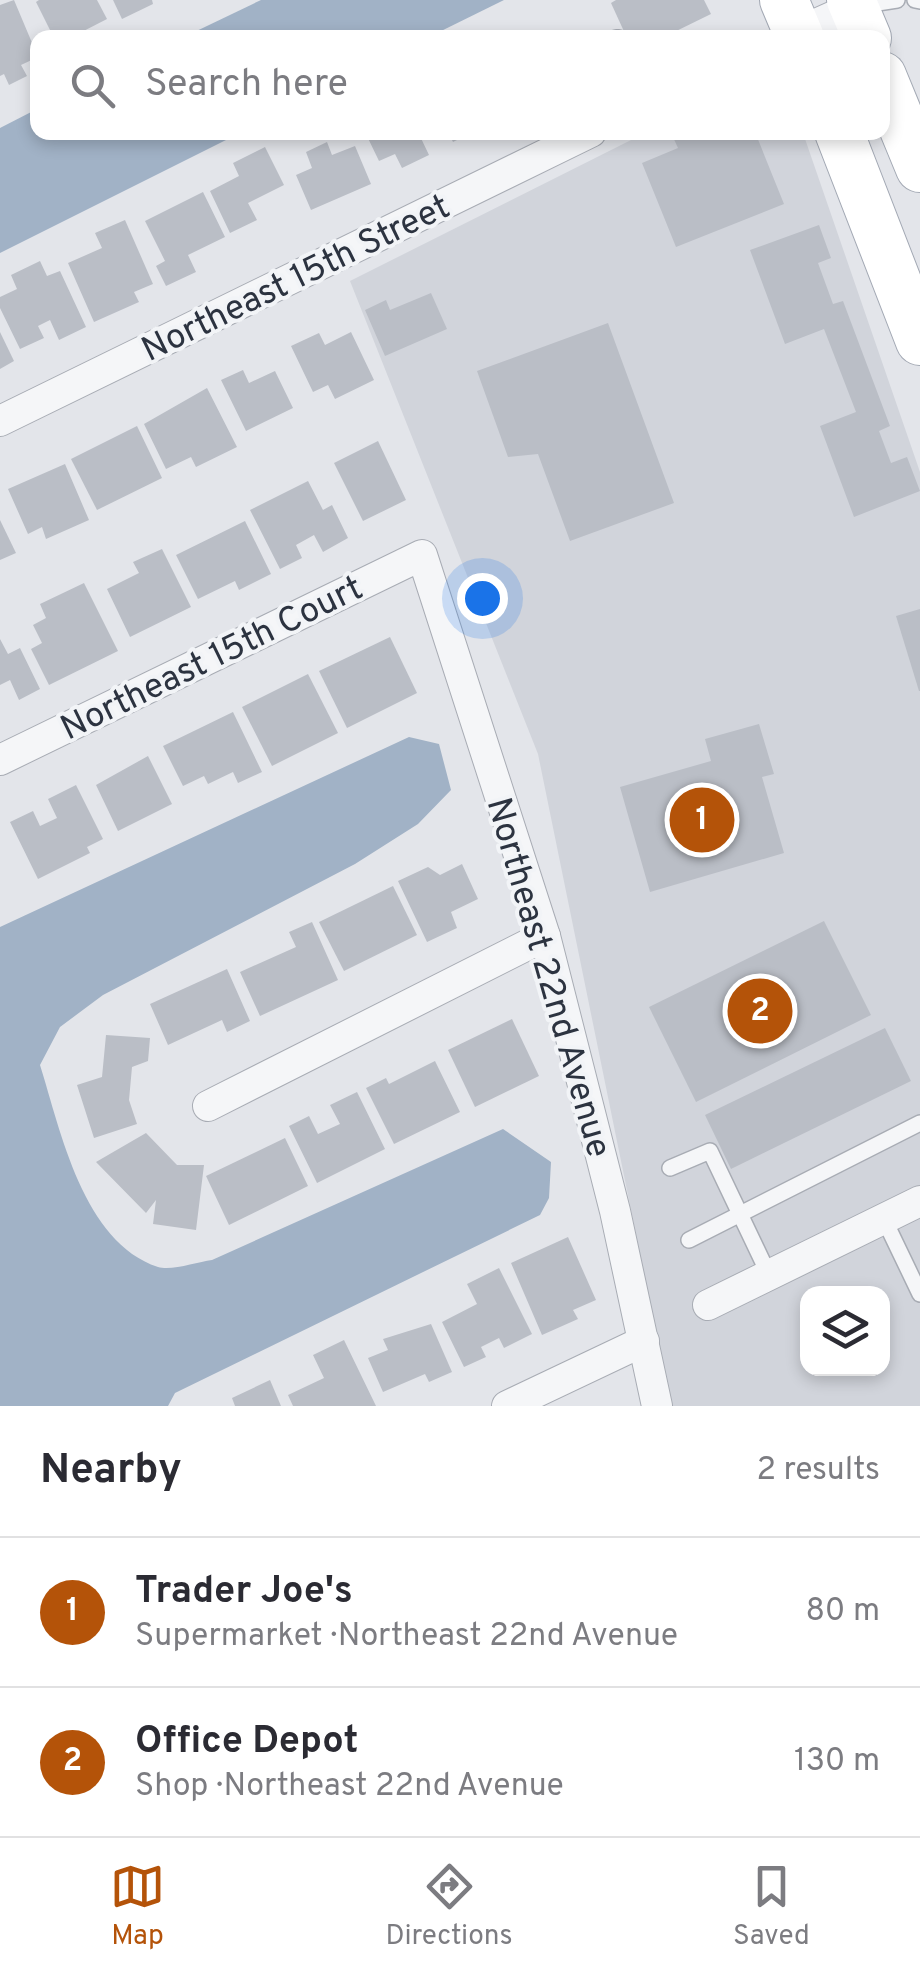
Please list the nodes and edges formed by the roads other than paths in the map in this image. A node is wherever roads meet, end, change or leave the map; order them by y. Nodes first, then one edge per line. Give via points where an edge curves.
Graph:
1 (867, 11) edge
2 (792, 27) edge
3 (890, 95) edge
4 (574, 140) edge
5 (842, 140) edge
6 (920, 168) edge
7 (920, 341) edge
8 (0, 421) edge
9 (422, 554) joint
10 (0, 760) edge
11 (545, 936) junction
12 (208, 1106) dead end
13 (920, 1124) edge
14 (670, 1168) dead end
15 (920, 1201) edge
16 (739, 1215) junction
17 (884, 1219) junction
18 (688, 1240) dead end
19 (769, 1275) junction
20 (920, 1294) edge
21 (708, 1305) dead end
22 (644, 1342) junction
23 (506, 1406) edge
24 (656, 1406) edge

1 - 2 street
3 - 6 main road
4 - 8 street, Northeast 15th Street
5 - 7 main road
9 - 10 street, Northeast 15th Court
9 - 11 street, Northeast 22nd Avenue
11 - 12 street
11 - 22 street, Northeast 22nd Avenue
13 - 16 lane
14 - 16 lane via 710,1151
15 - 17 street
16 - 18 lane
16 - 19 lane
17 - 19 street
17 - 20 lane
19 - 21 street
22 - 23 street
22 - 24 street, Northeast 22nd Avenue

